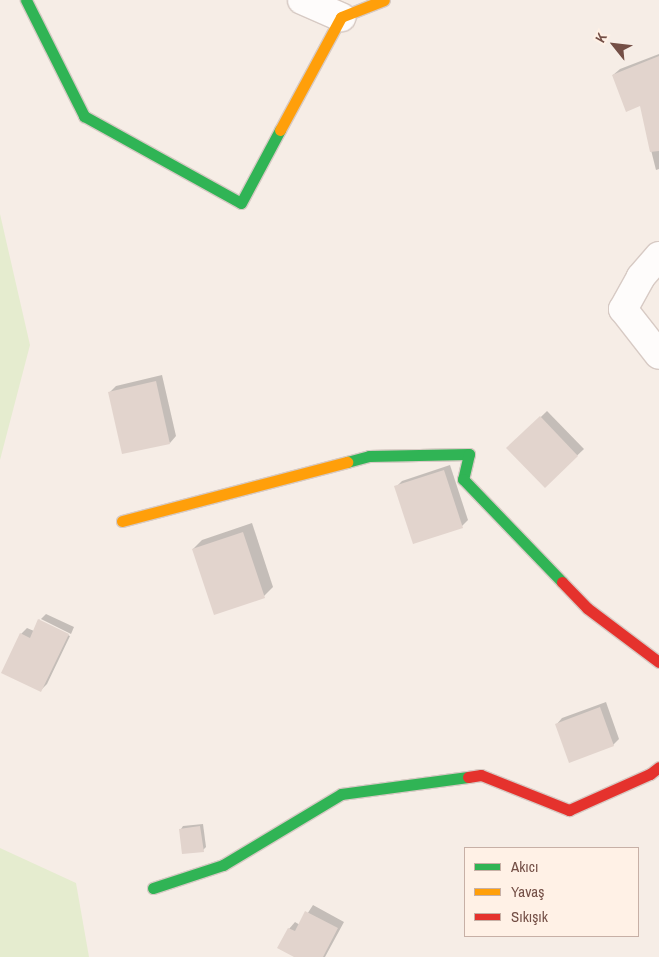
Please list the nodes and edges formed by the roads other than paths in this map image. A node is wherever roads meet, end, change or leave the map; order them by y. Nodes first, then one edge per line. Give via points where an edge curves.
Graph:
1 (26, 0) edge
2 (302, 0) edge
3 (384, 0) edge
4 (341, 17) junction
5 (659, 256) edge
6 (659, 355) edge
7 (122, 521) dead end
8 (659, 662) edge
9 (659, 767) edge
10 (153, 888) dead end

1 - 4 street via 84,116 240,203
2 - 4 street
3 - 4 street
5 - 6 street via 641,277 624,309
7 - 8 street via 369,456 469,454 463,479 587,608
9 - 10 street via 569,810 481,775 341,794 223,865

